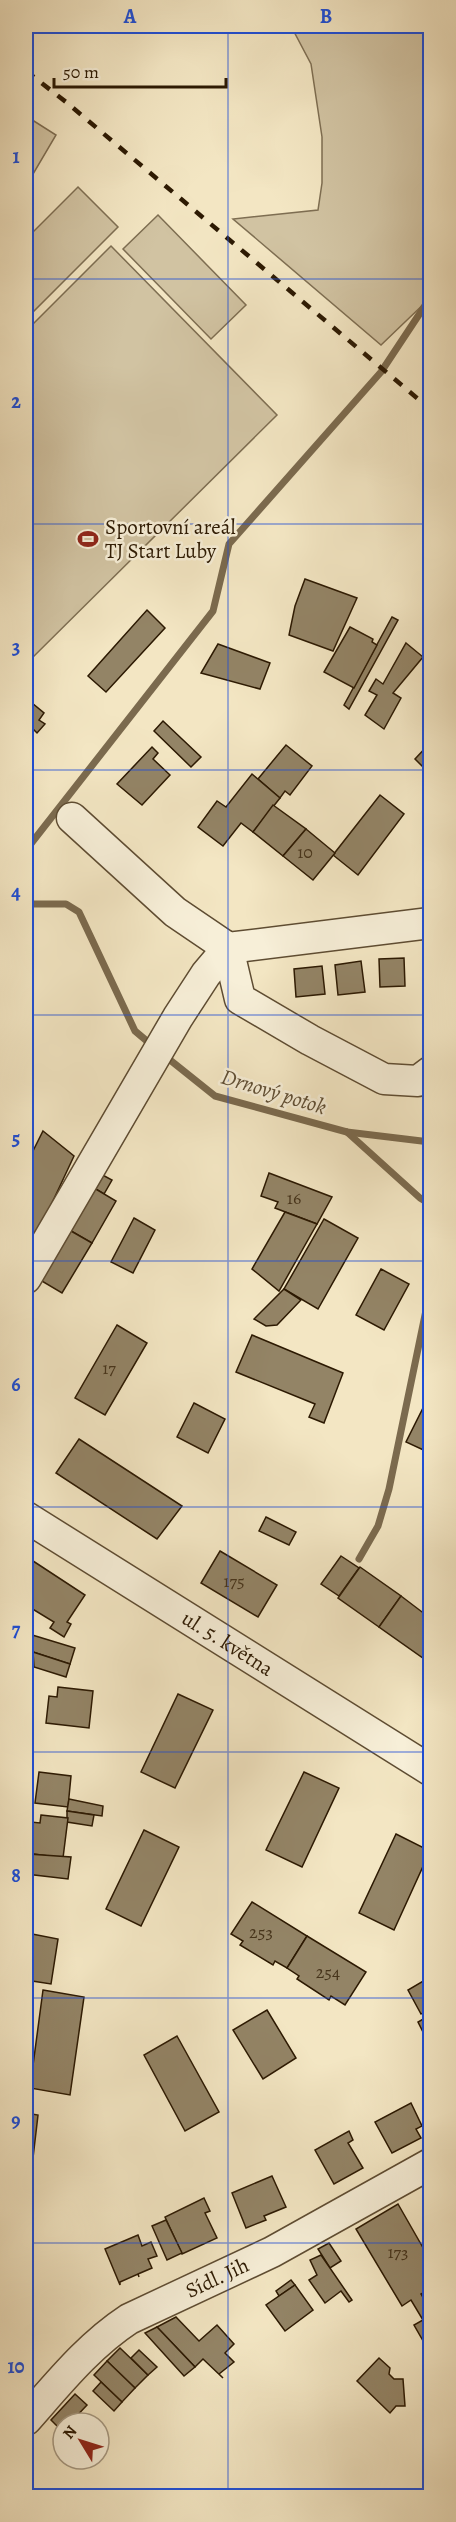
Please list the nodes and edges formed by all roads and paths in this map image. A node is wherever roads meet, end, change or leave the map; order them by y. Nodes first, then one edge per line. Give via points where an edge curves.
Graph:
1 (72, 818) dead end
2 (430, 923) edge
3 (228, 948) junction
4 (430, 1072) edge
5 (26, 1278) edge
6 (26, 1517) edge
7 (430, 1770) edge
8 (430, 2164) edge
9 (26, 2420) edge

1 - 3 street via 175,912
2 - 3 street
3 - 4 street via 240,999 384,1079 418,1081
3 - 5 street via 178,1017
6 - 7 street, ul. 5. května
8 - 9 street, Sídl. Jih via 273,2252 129,2319 86,2353

